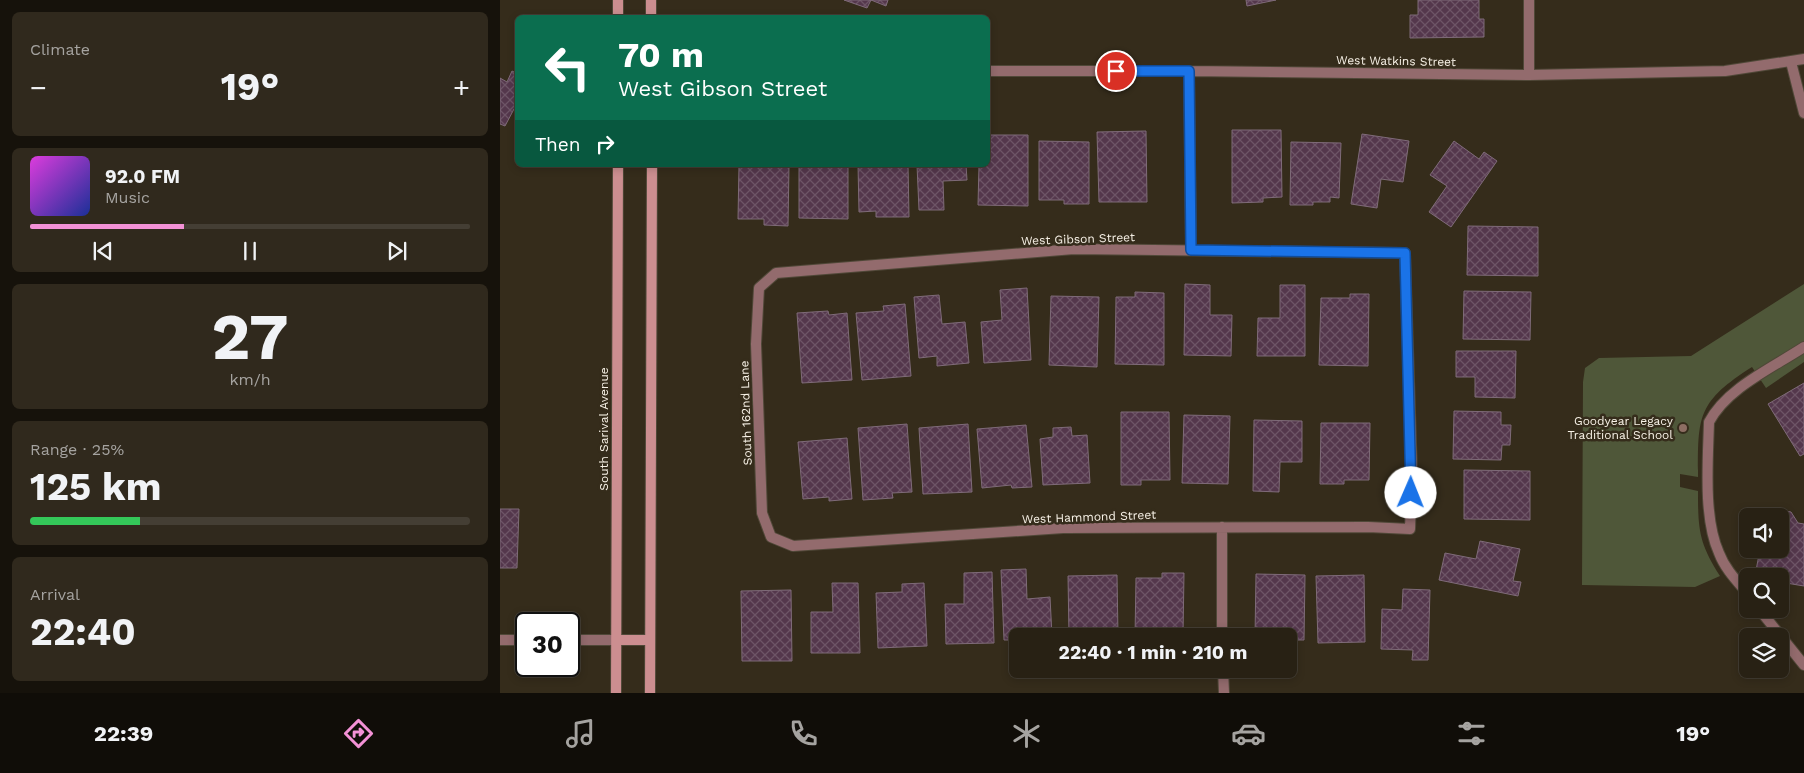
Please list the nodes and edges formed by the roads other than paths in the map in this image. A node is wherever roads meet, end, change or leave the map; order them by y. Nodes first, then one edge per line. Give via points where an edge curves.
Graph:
1 (618, 0) edge
2 (651, 0) edge
3 (1529, 0) edge
4 (618, 15) edge
5 (651, 15) edge
6 (1804, 59) edge
7 (1791, 62) junction
8 (990, 71) edge
9 (1189, 71) junction
10 (1528, 75) junction
11 (1804, 113) edge
12 (618, 167) edge
13 (652, 167) edge
14 (1191, 250) junction
15 (759, 288) joint
16 (1804, 347) edge
17 (1222, 527) junction
18 (1410, 529) joint
19 (770, 537) joint
20 (1739, 583) edge
21 (1766, 618) edge
22 (1222, 628) edge
23 (500, 640) edge
24 (515, 640) edge
25 (580, 640) edge
26 (617, 640) junction
27 (650, 640) junction
28 (1804, 665) edge
29 (1223, 678) edge
30 (616, 693) edge
31 (650, 693) edge
32 (1224, 693) edge

1 - 4 main road
2 - 5 main road
3 - 10 street
6 - 7 street, West Watkins Street
7 - 10 street, West Watkins Street via 1726,71
7 - 11 street
8 - 9 street, West Watkins Street
9 - 10 street, West Watkins Street
9 - 14 street
12 - 26 main road, South Sarival Avenue
13 - 27 main road
14 - 15 street, West Gibson Street via 1074,249 776,273
14 - 18 street, West Gibson Street via 1405,253 1412,475
15 - 19 street, South 162nd Lane via 756,344 762,514
16 - 20 street via 1730,397 1709,422 1713,537 1728,570
17 - 18 street, West Hammond Street
17 - 19 street, West Hammond Street via 1063,528 793,546
17 - 22 street
21 - 28 street
23 - 24 street
25 - 26 street
26 - 27 main road
26 - 30 main road, South Sarival Avenue
27 - 31 main road
29 - 32 street

